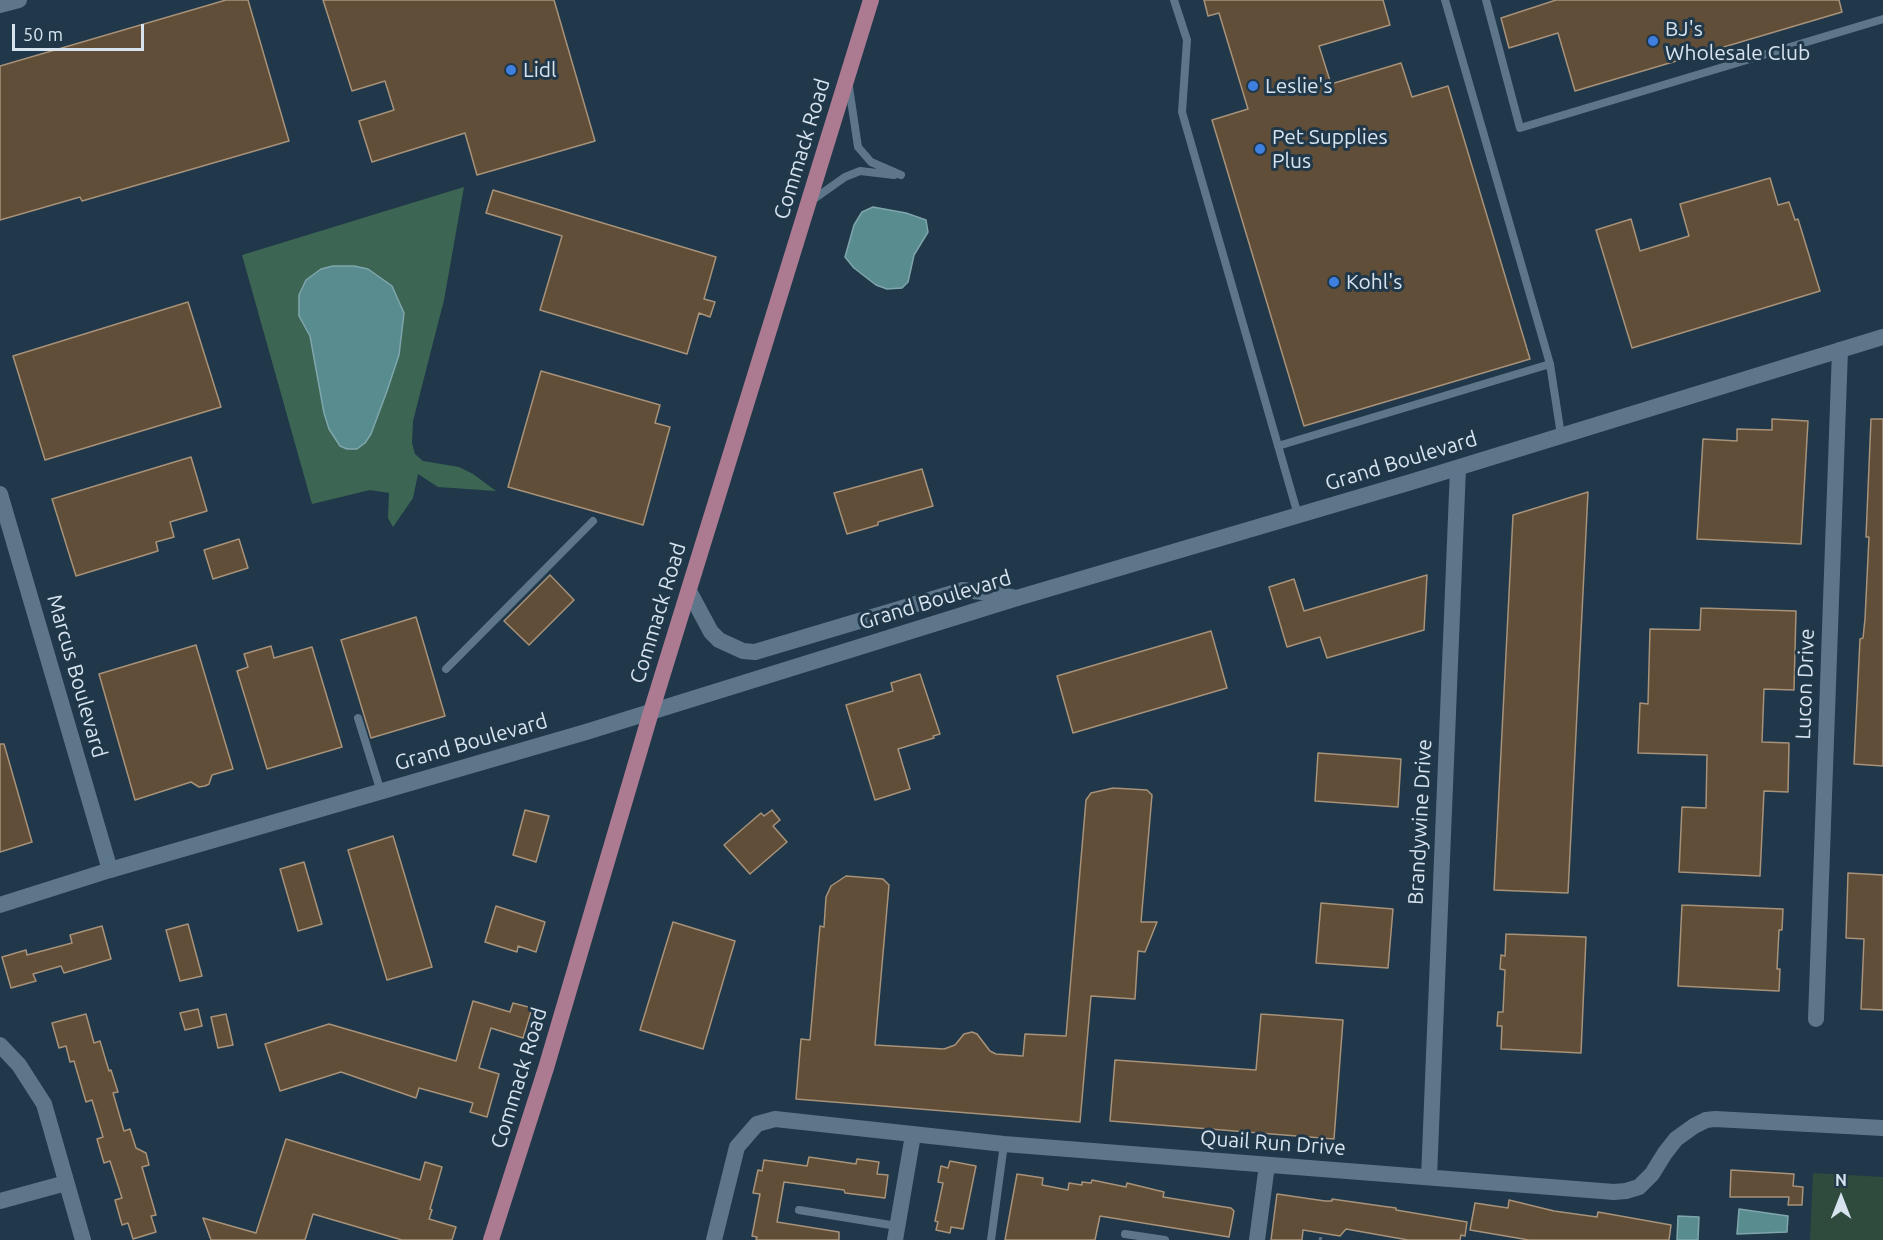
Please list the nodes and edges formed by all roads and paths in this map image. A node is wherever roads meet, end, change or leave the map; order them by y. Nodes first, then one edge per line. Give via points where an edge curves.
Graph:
1 (19, 0) edge
2 (871, 0) edge
3 (1174, 0) edge
4 (1445, 0) edge
5 (1486, 0) edge
6 (0, 5) edge
7 (1883, 19) edge
8 (848, 77) junction
9 (808, 203) junction
10 (1883, 337) edge
11 (1840, 350) junction
12 (1550, 364) junction
13 (1561, 435) junction
14 (1278, 446) junction
15 (1458, 468) junction
16 (0, 494) edge
17 (1298, 515) junction
18 (593, 521) dead end
19 (689, 591) junction
20 (1017, 598) junction
21 (446, 669) dead end
22 (651, 712) junction
23 (358, 718) dead end
24 (381, 792) junction
25 (110, 870) junction
26 (0, 905) edge
27 (1816, 1019) dead end
28 (0, 1045) edge
29 (1883, 1128) edge
30 (913, 1134) junction
31 (1005, 1144) junction
32 (1267, 1165) junction
33 (1429, 1177) junction
34 (66, 1183) junction
35 (0, 1201) edge
36 (799, 1210) dead end
37 (896, 1233) edge
38 (1125, 1234) dead end
39 (83, 1240) edge
40 (491, 1240) edge
41 (714, 1240) edge
42 (991, 1240) edge
43 (1165, 1240) edge
44 (1257, 1240) edge

1 - 6 street
2 - 8 main road, Commack Road
3 - 14 lane via 1187,40 1182,112
4 - 12 lane
5 - 7 lane via 1520,128
8 - 9 main road, Commack Road
8 - 9 lane via 858,147 872,162 902,176 860,171
9 - 19 main road, Commack Road
10 - 11 street, Grand Boulevard
11 - 13 street, Grand Boulevard
11 - 27 street, Lucon Drive
12 - 13 lane
12 - 14 lane
13 - 15 street, Grand Boulevard
14 - 17 lane
15 - 17 street, Grand Boulevard
15 - 33 street, Brandywine Drive
16 - 25 street, Marcus Boulevard
17 - 20 street, Grand Boulevard
18 - 21 lane
19 - 20 street via 719,640 755,652 957,592
19 - 22 main road, Commack Road
20 - 22 street, Grand Boulevard
22 - 24 street, Grand Boulevard
22 - 40 main road, Commack Road
23 - 24 lane
24 - 25 street, Grand Boulevard
25 - 26 street, Grand Boulevard
28 - 34 street via 19,1065 44,1104
29 - 33 street, Quail Run Drive via 1706,1120 1676,1139 1652,1174 1639,1187 1626,1191
30 - 31 street, Quail Run Drive
30 - 37 street
30 - 41 street, Quail Run Drive via 775,1119 757,1124 737,1147
31 - 32 street, Quail Run Drive
31 - 42 lane
32 - 33 street, Quail Run Drive
32 - 44 street
34 - 35 street
34 - 39 street
36 - 37 lane
38 - 43 lane

